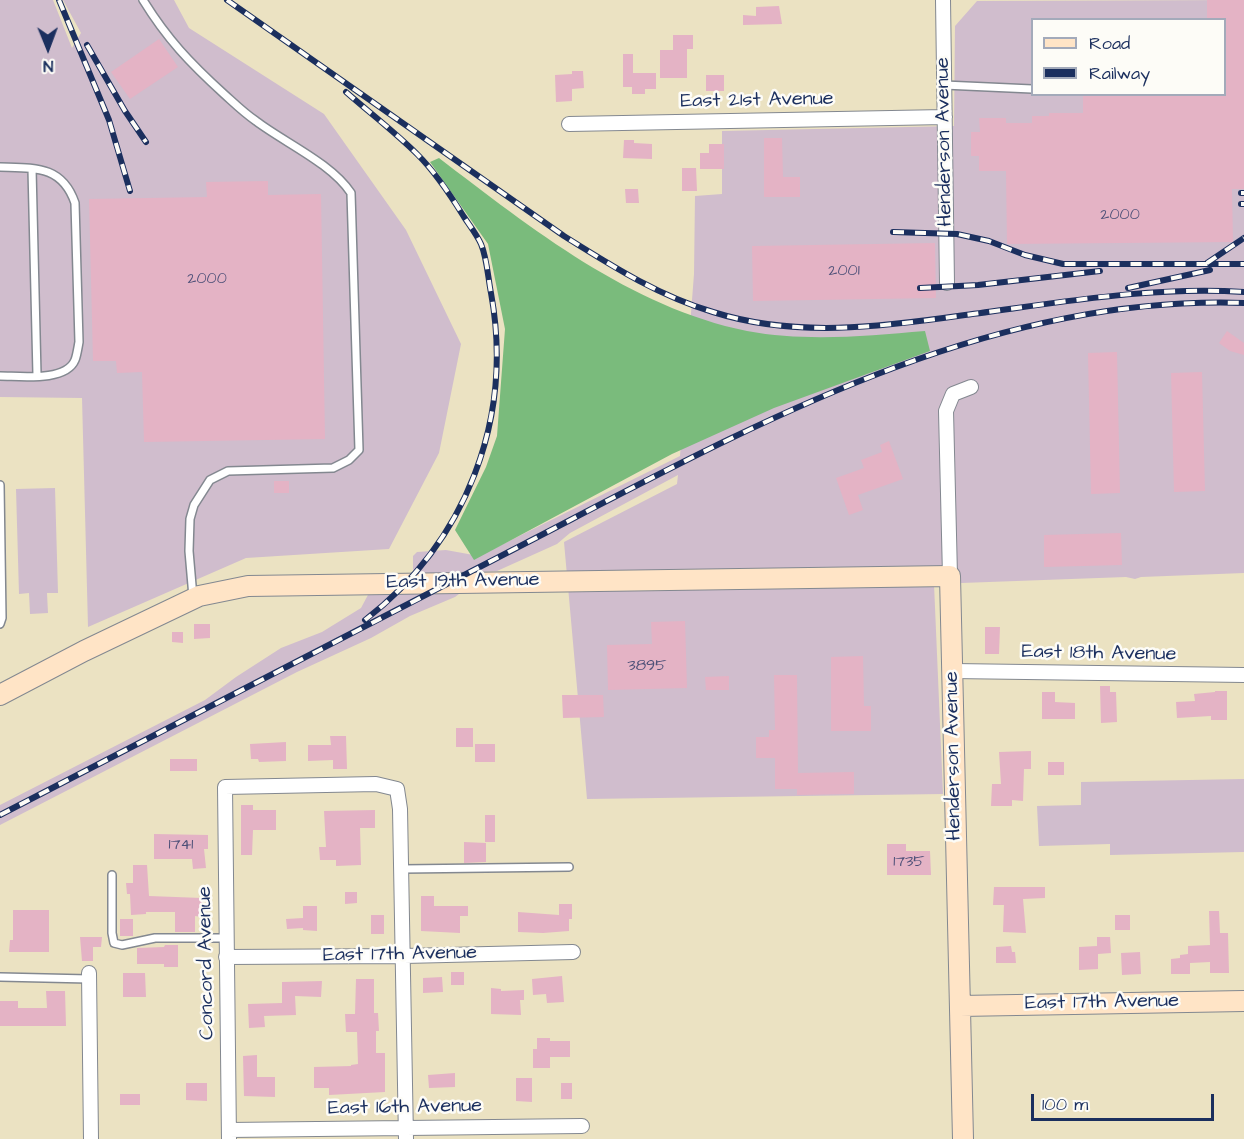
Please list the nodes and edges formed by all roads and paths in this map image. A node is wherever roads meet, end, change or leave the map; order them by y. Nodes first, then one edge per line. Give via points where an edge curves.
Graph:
1 (143, 0) edge
2 (943, 0) edge
3 (944, 85) junction
4 (1031, 89) edge
5 (945, 117) junction
6 (569, 124) dead end
7 (0, 168) edge
8 (32, 169) junction
9 (948, 283) dead end
10 (37, 375) junction
11 (0, 376) edge
12 (970, 387) dead end
13 (0, 485) edge
14 (950, 576) junction
15 (193, 599) junction
16 (0, 624) edge
17 (952, 671) junction
18 (1244, 675) edge
19 (0, 695) edge
20 (569, 867) dead end
21 (403, 869) junction
22 (112, 875) dead end
23 (226, 938) junction
24 (573, 952) dead end
25 (404, 956) junction
26 (226, 957) junction
27 (89, 976) joint
28 (0, 977) edge
29 (1244, 1001) edge
30 (960, 1006) junction
31 (582, 1126) dead end
32 (406, 1133) edge
33 (229, 1135) edge
34 (92, 1139) edge
35 (963, 1139) edge

1 - 15 lane via 171,42 195,68 254,120 311,158 351,193 359,450 333,468 228,471 210,480 190,519
2 - 3 street, Henderson Avenue
3 - 4 lane
3 - 5 street, Henderson Avenue
5 - 6 street, East 21st Avenue
5 - 9 street, Henderson Avenue
7 - 8 lane
8 - 10 lane
8 - 10 lane via 61,178 75,203 79,342 75,362 67,371
10 - 11 lane
12 - 14 street, Henderson Avenue via 953,394 946,411
13 - 16 lane
14 - 15 street, East 19th Avenue via 264,585 218,591
14 - 17 street, Henderson Avenue
15 - 19 street, East 19th Avenue
17 - 18 street, East 18th Avenue
17 - 30 street, Henderson Avenue
20 - 21 lane
21 - 23 street, Concord Avenue via 397,789 376,784 225,787
21 - 25 street
22 - 23 lane via 114,943 155,938
23 - 26 street, Concord Avenue
24 - 25 street, East 17th Avenue
25 - 26 street, East 17th Avenue
25 - 32 street
26 - 33 street, Concord Avenue
27 - 28 lane
27 - 34 street
29 - 30 street, East 17th Avenue
30 - 35 street, Henderson Avenue
31 - 32 street, East 16th Avenue
32 - 33 street, East 16th Avenue

